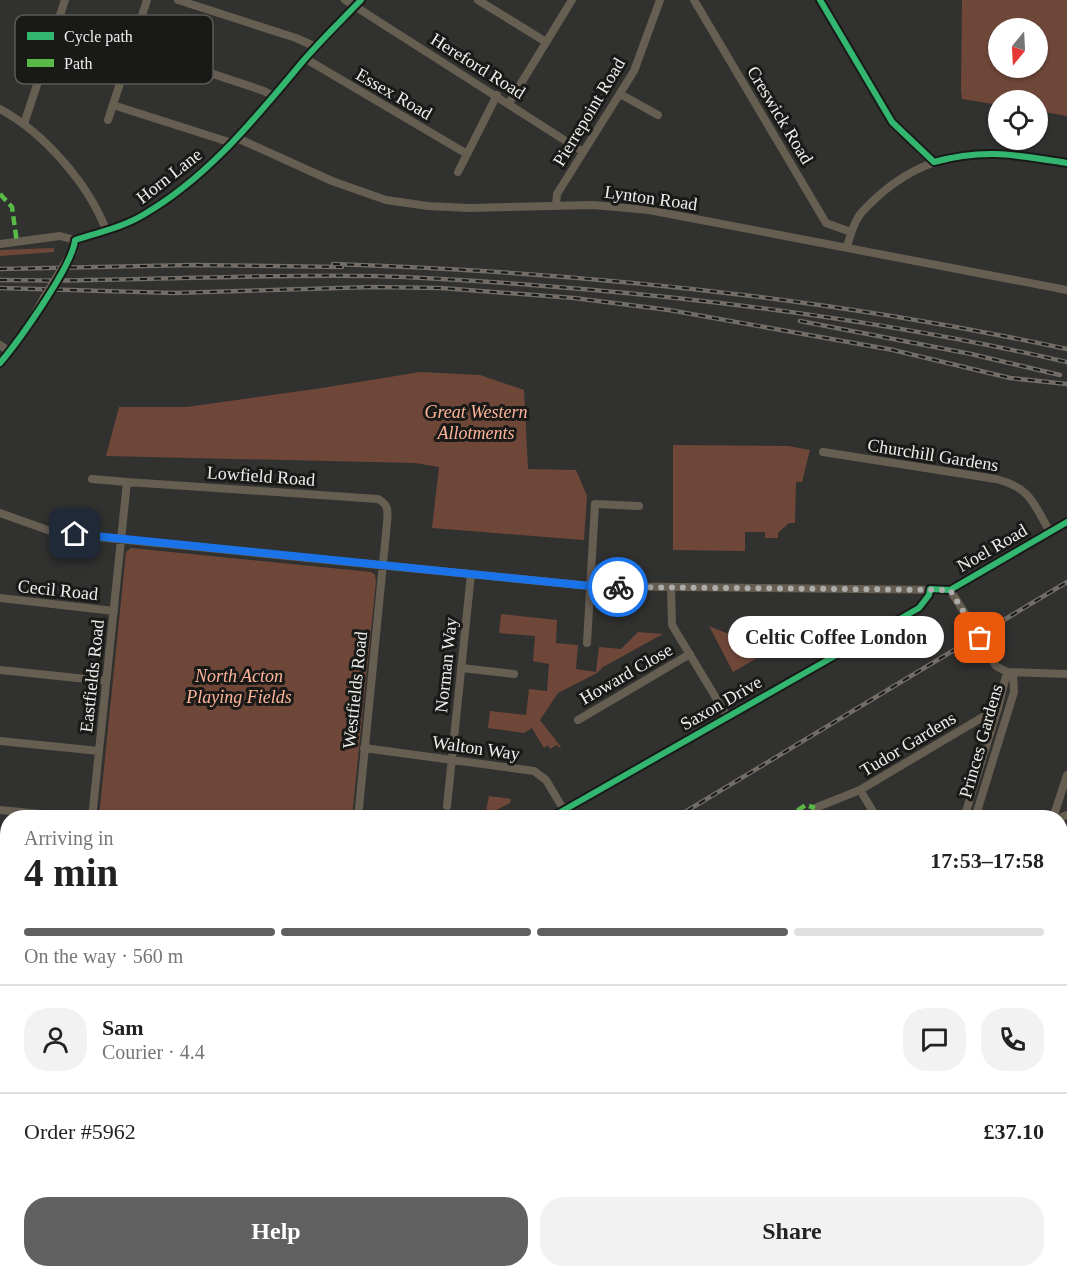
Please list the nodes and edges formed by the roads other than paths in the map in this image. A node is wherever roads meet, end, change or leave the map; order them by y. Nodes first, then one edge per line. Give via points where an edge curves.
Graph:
1 (65, 0) edge
2 (147, 0) edge
3 (178, 0) edge
4 (345, 0) edge
5 (478, 0) edge
6 (572, 0) edge
7 (660, 0) edge
8 (694, 0) edge
9 (820, 0) edge
10 (358, 3) edge
11 (60, 15) edge
12 (142, 15) edge
13 (546, 42) junction
14 (316, 47) junction
15 (306, 58) junction
16 (213, 74) edge
17 (37, 84) edge
18 (120, 84) edge
19 (620, 94) junction
20 (497, 95) junction
21 (273, 96) junction
22 (509, 103) junction
23 (113, 105) junction
24 (0, 109) edge
25 (658, 115) dead end
26 (108, 120) dead end
27 (24, 124) junction
28 (234, 140) junction
29 (583, 152) junction
30 (467, 154) junction
31 (934, 162) junction
32 (1067, 163) edge
33 (458, 172) dead end
34 (556, 205) junction
35 (106, 230) junction
36 (851, 232) junction
37 (75, 240) junction
38 (0, 244) edge
39 (847, 246) junction
40 (1067, 290) edge
41 (0, 345) edge
42 (10, 352) junction
43 (0, 363) edge
44 (823, 452) dead end
45 (92, 479) dead end
46 (127, 482) junction
47 (639, 506) dead end
48 (0, 513) edge
49 (1067, 522) edge
50 (1050, 532) junction
51 (122, 538) junction
52 (382, 566) junction
53 (471, 574) junction
54 (590, 586) junction
55 (671, 587) junction
56 (930, 589) junction
57 (950, 590) junction
58 (0, 598) edge
59 (114, 611) junction
60 (588, 643) dead end
61 (690, 654) junction
62 (461, 668) junction
63 (0, 670) edge
64 (1010, 672) junction
65 (514, 674) dead end
66 (1067, 675) edge
67 (106, 681) junction
68 (998, 708) junction
69 (727, 716) junction
70 (578, 720) dead end
71 (0, 741) edge
72 (364, 748) junction
73 (99, 751) junction
74 (451, 760) junction
75 (1067, 775) edge
76 (860, 790) junction
77 (447, 806) dead end
78 (93, 810) edge
79 (359, 810) edge
80 (564, 810) joint
81 (815, 810) edge
82 (872, 810) edge
83 (966, 810) edge
84 (977, 810) edge
85 (1056, 810) edge

1 - 11 street
2 - 12 street
3 - 14 street
4 - 10 street, Hereford Road
5 - 13 street
6 - 13 street
7 - 19 street, Pierrepoint Road via 634,70
8 - 36 street, Creswick Road via 826,223
9 - 31 street via 892,122
10 - 14 main road, Horn Lane
10 - 20 street, Hereford Road
13 - 22 street
14 - 15 main road, Horn Lane
15 - 21 main road, Horn Lane
15 - 30 street, Essex Road
16 - 21 street
17 - 27 street
18 - 23 street
19 - 25 street
19 - 29 street, Pierrepoint Road
20 - 22 street, Hereford Road
20 - 30 street
21 - 28 main road, Horn Lane
22 - 29 street, Hereford Road
23 - 26 street
23 - 28 street, Lynton Road
24 - 27 street
27 - 35 street via 64,162
28 - 34 street, Lynton Road via 386,200 470,208
28 - 35 main road, Horn Lane via 172,197 142,216
29 - 34 street, Pierrepoint Road via 557,194
30 - 33 street
31 - 32 street via 1002,153
31 - 36 street via 894,183 871,202 854,221
34 - 39 street, Lynton Road via 649,210
35 - 37 main road, Horn Lane
36 - 39 street
37 - 38 street via 60,236
37 - 42 main road, bridge via 73,251
39 - 40 street, Lynton Road
41 - 42 street
42 - 43 main road
44 - 50 street, Churchill Gardens via 1016,485 1034,504
45 - 46 street
46 - 51 street
46 - 52 street, Lowfield Road via 378,499 388,508
47 - 54 street via 595,504
48 - 51 street, Noel Road via 56,533
49 - 50 street, Noel Road
50 - 57 street, Noel Road
51 - 52 street, Noel Road
51 - 59 street, Eastfields Road
52 - 53 street, Noel Road
52 - 72 street, Westfields Road
53 - 54 street, Noel Road
53 - 62 street, Norman Way
54 - 55 street, Noel Road
54 - 60 street
55 - 56 street, Noel Road
55 - 61 street via 672,625
56 - 57 street, Noel Road
56 - 69 street, Saxon Drive via 919,608
57 - 64 street, bridge via 996,666
58 - 59 street, Cecil Road
59 - 67 street, Eastfields Road
61 - 69 street
61 - 70 street, Howard Close
62 - 65 street
62 - 74 street, Norman Way
63 - 67 street
64 - 66 street
64 - 68 street, Princes Gardens
64 - 84 street, Princes Gardens via 1014,692
67 - 73 street, Eastfields Road
68 - 76 street, Tudor Gardens
68 - 83 street, Princes Gardens
69 - 80 street, Saxon Drive
71 - 73 street
72 - 74 street, Walton Way
72 - 79 street, Westfields Road
73 - 78 street, Eastfields Road
74 - 77 street, Norman Way
74 - 80 street, Walton Way via 537,773 546,780
75 - 85 street
76 - 81 street
76 - 82 street, Tudor Gardens

